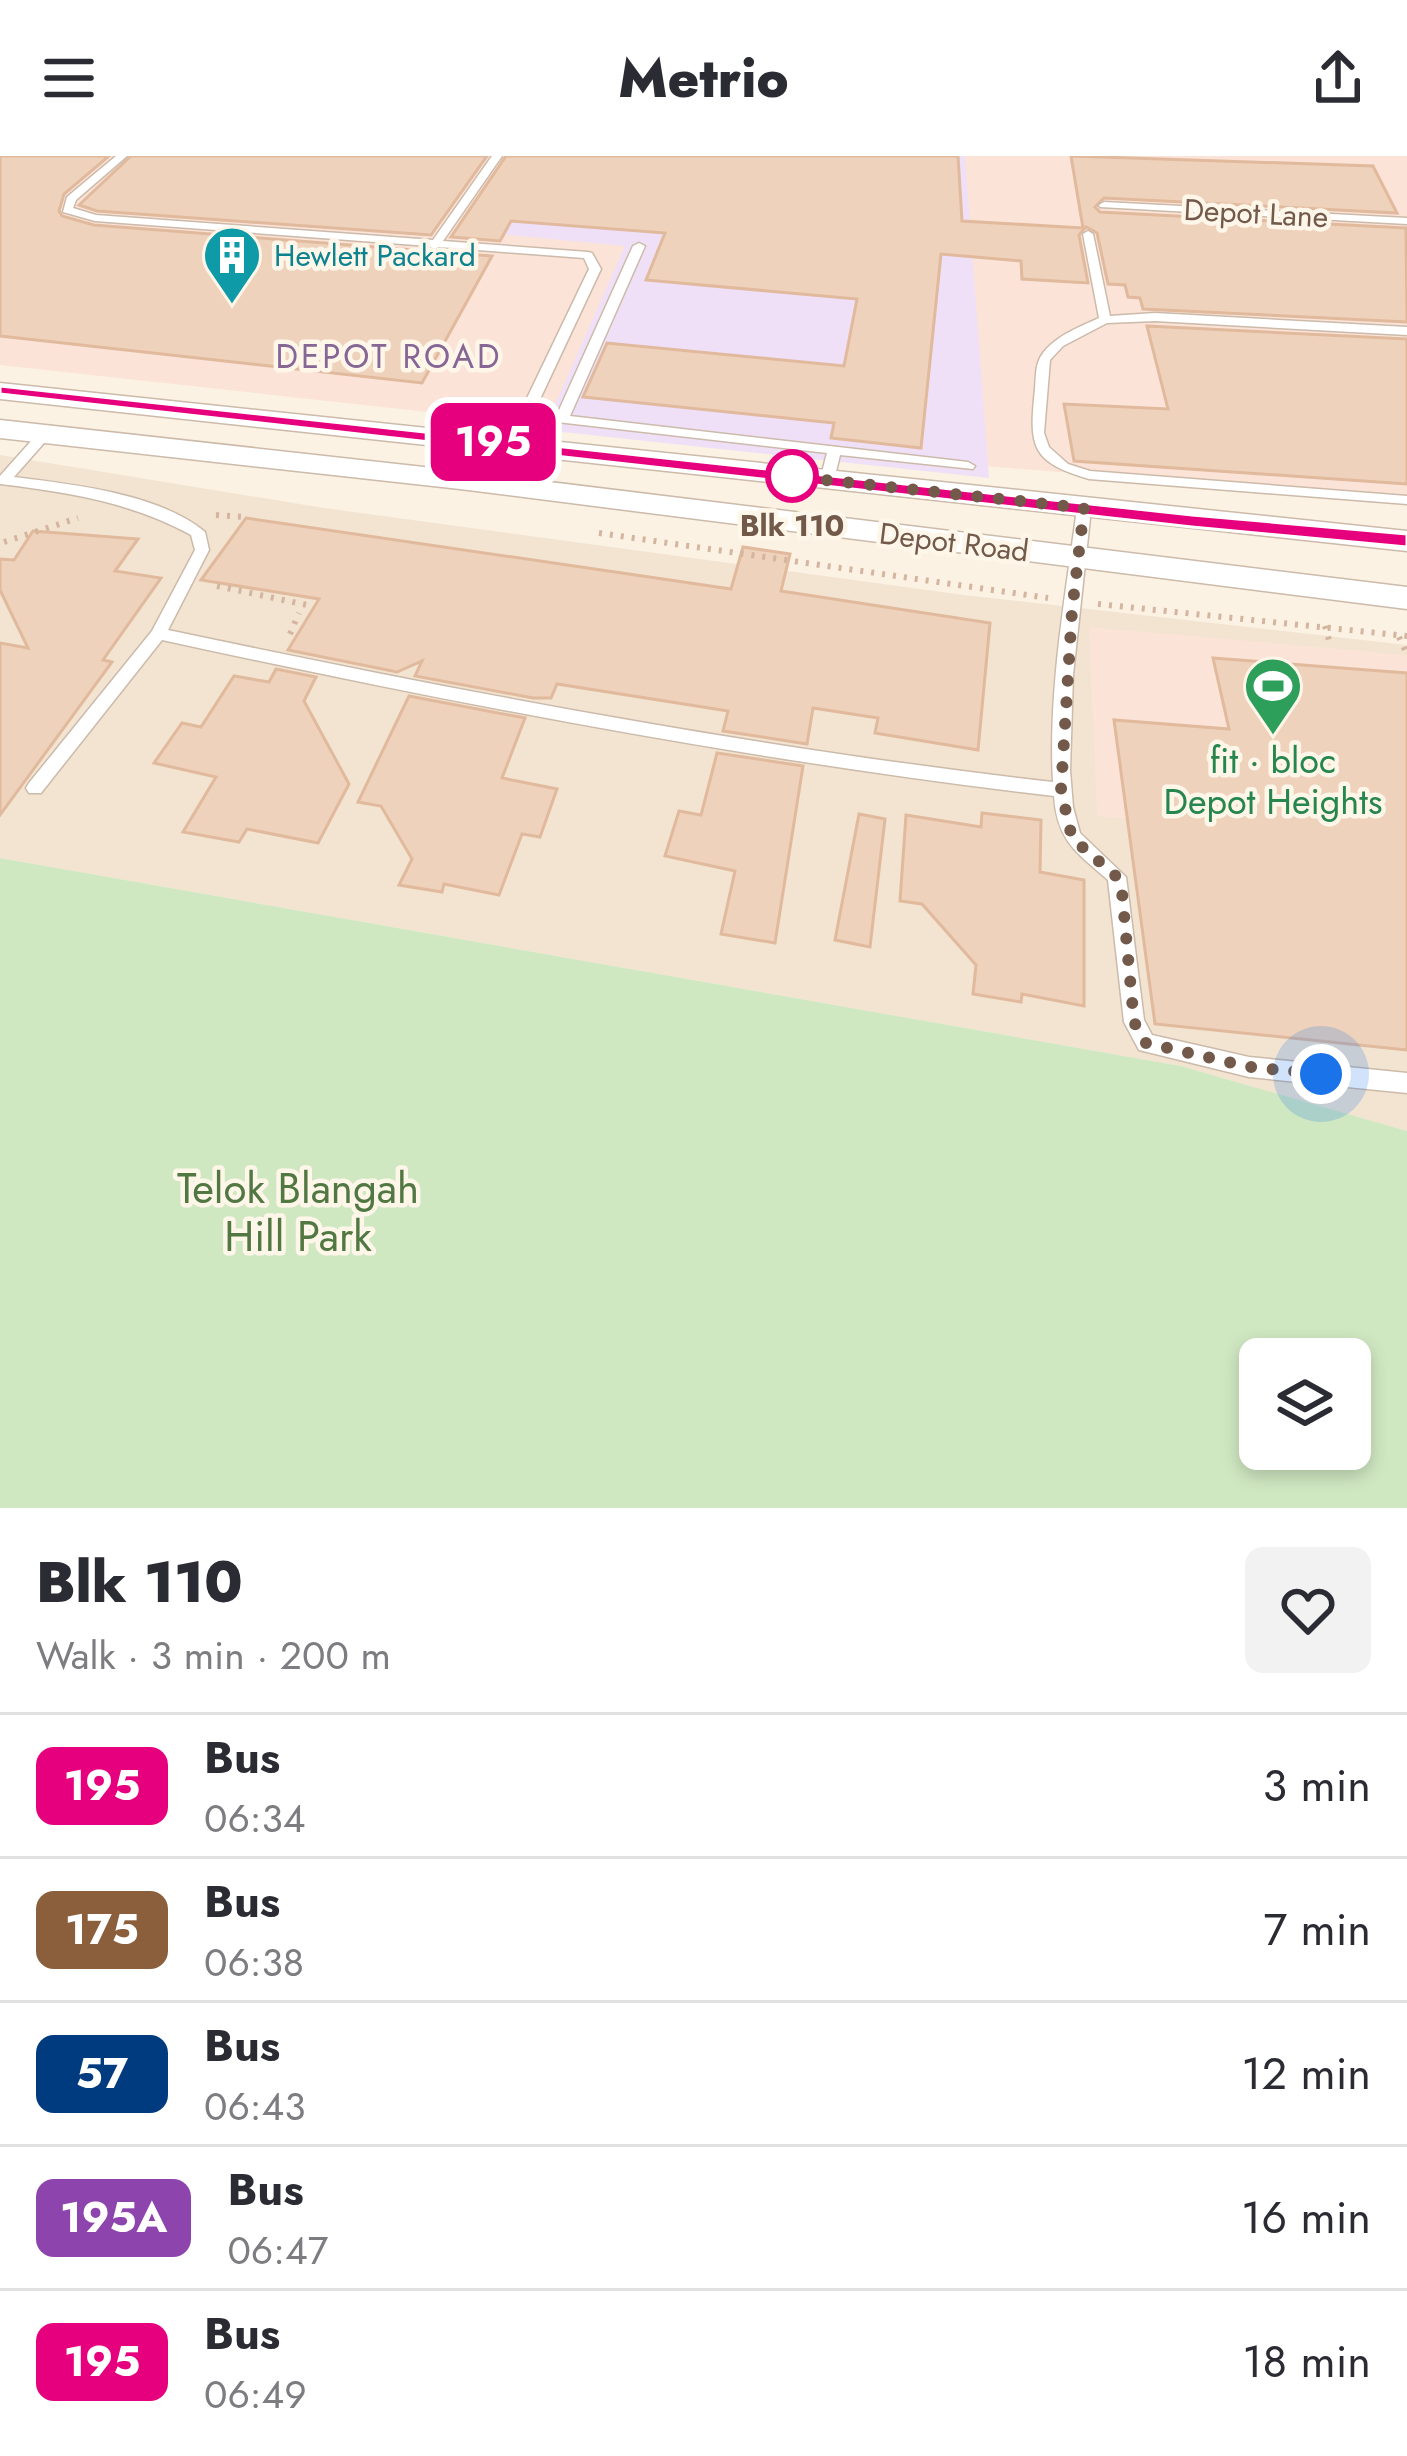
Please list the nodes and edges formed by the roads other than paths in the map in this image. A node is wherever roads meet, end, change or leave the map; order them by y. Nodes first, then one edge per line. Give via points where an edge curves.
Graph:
1 (122, 156) edge
2 (497, 156) edge
3 (1104, 205) dead end
4 (1407, 220) edge
5 (1088, 234) dead end
6 (434, 246) junction
7 (639, 246) dead end
8 (1105, 320) junction
9 (1407, 332) edge
10 (0, 391) edge
11 (0, 429) edge
12 (45, 434) junction
13 (512, 444) junction
14 (830, 465) junction
15 (968, 466) dead end
16 (2, 480) edge
17 (1407, 500) edge
18 (1084, 508) junction
19 (1407, 541) edge
20 (1077, 557) junction
21 (1407, 598) edge
22 (158, 634) junction
23 (35, 788) dead end
24 (1061, 790) junction
25 (1407, 1083) edge

1 - 6 lane via 67,210
2 - 6 lane
3 - 4 lane, Depot Lane
5 - 8 lane
6 - 13 lane via 572,252 594,260
7 - 14 lane via 562,419
8 - 9 lane
8 - 17 lane via 1044,359 1037,433 1063,467 1120,479
10 - 13 street, Depot Road
11 - 12 street, Depot Road
12 - 16 lane
12 - 20 street, Depot Road
13 - 14 street, Depot Road
14 - 15 lane
14 - 18 street, Depot Road
16 - 22 lane via 72,488 170,515 198,532 199,562
18 - 19 street, Depot Road
18 - 20 lane
20 - 21 street, Depot Road
20 - 24 lane
22 - 23 lane
22 - 24 lane via 402,687 864,766
24 - 25 lane via 1072,838 1129,893 1134,1022 1146,1043 1250,1067

